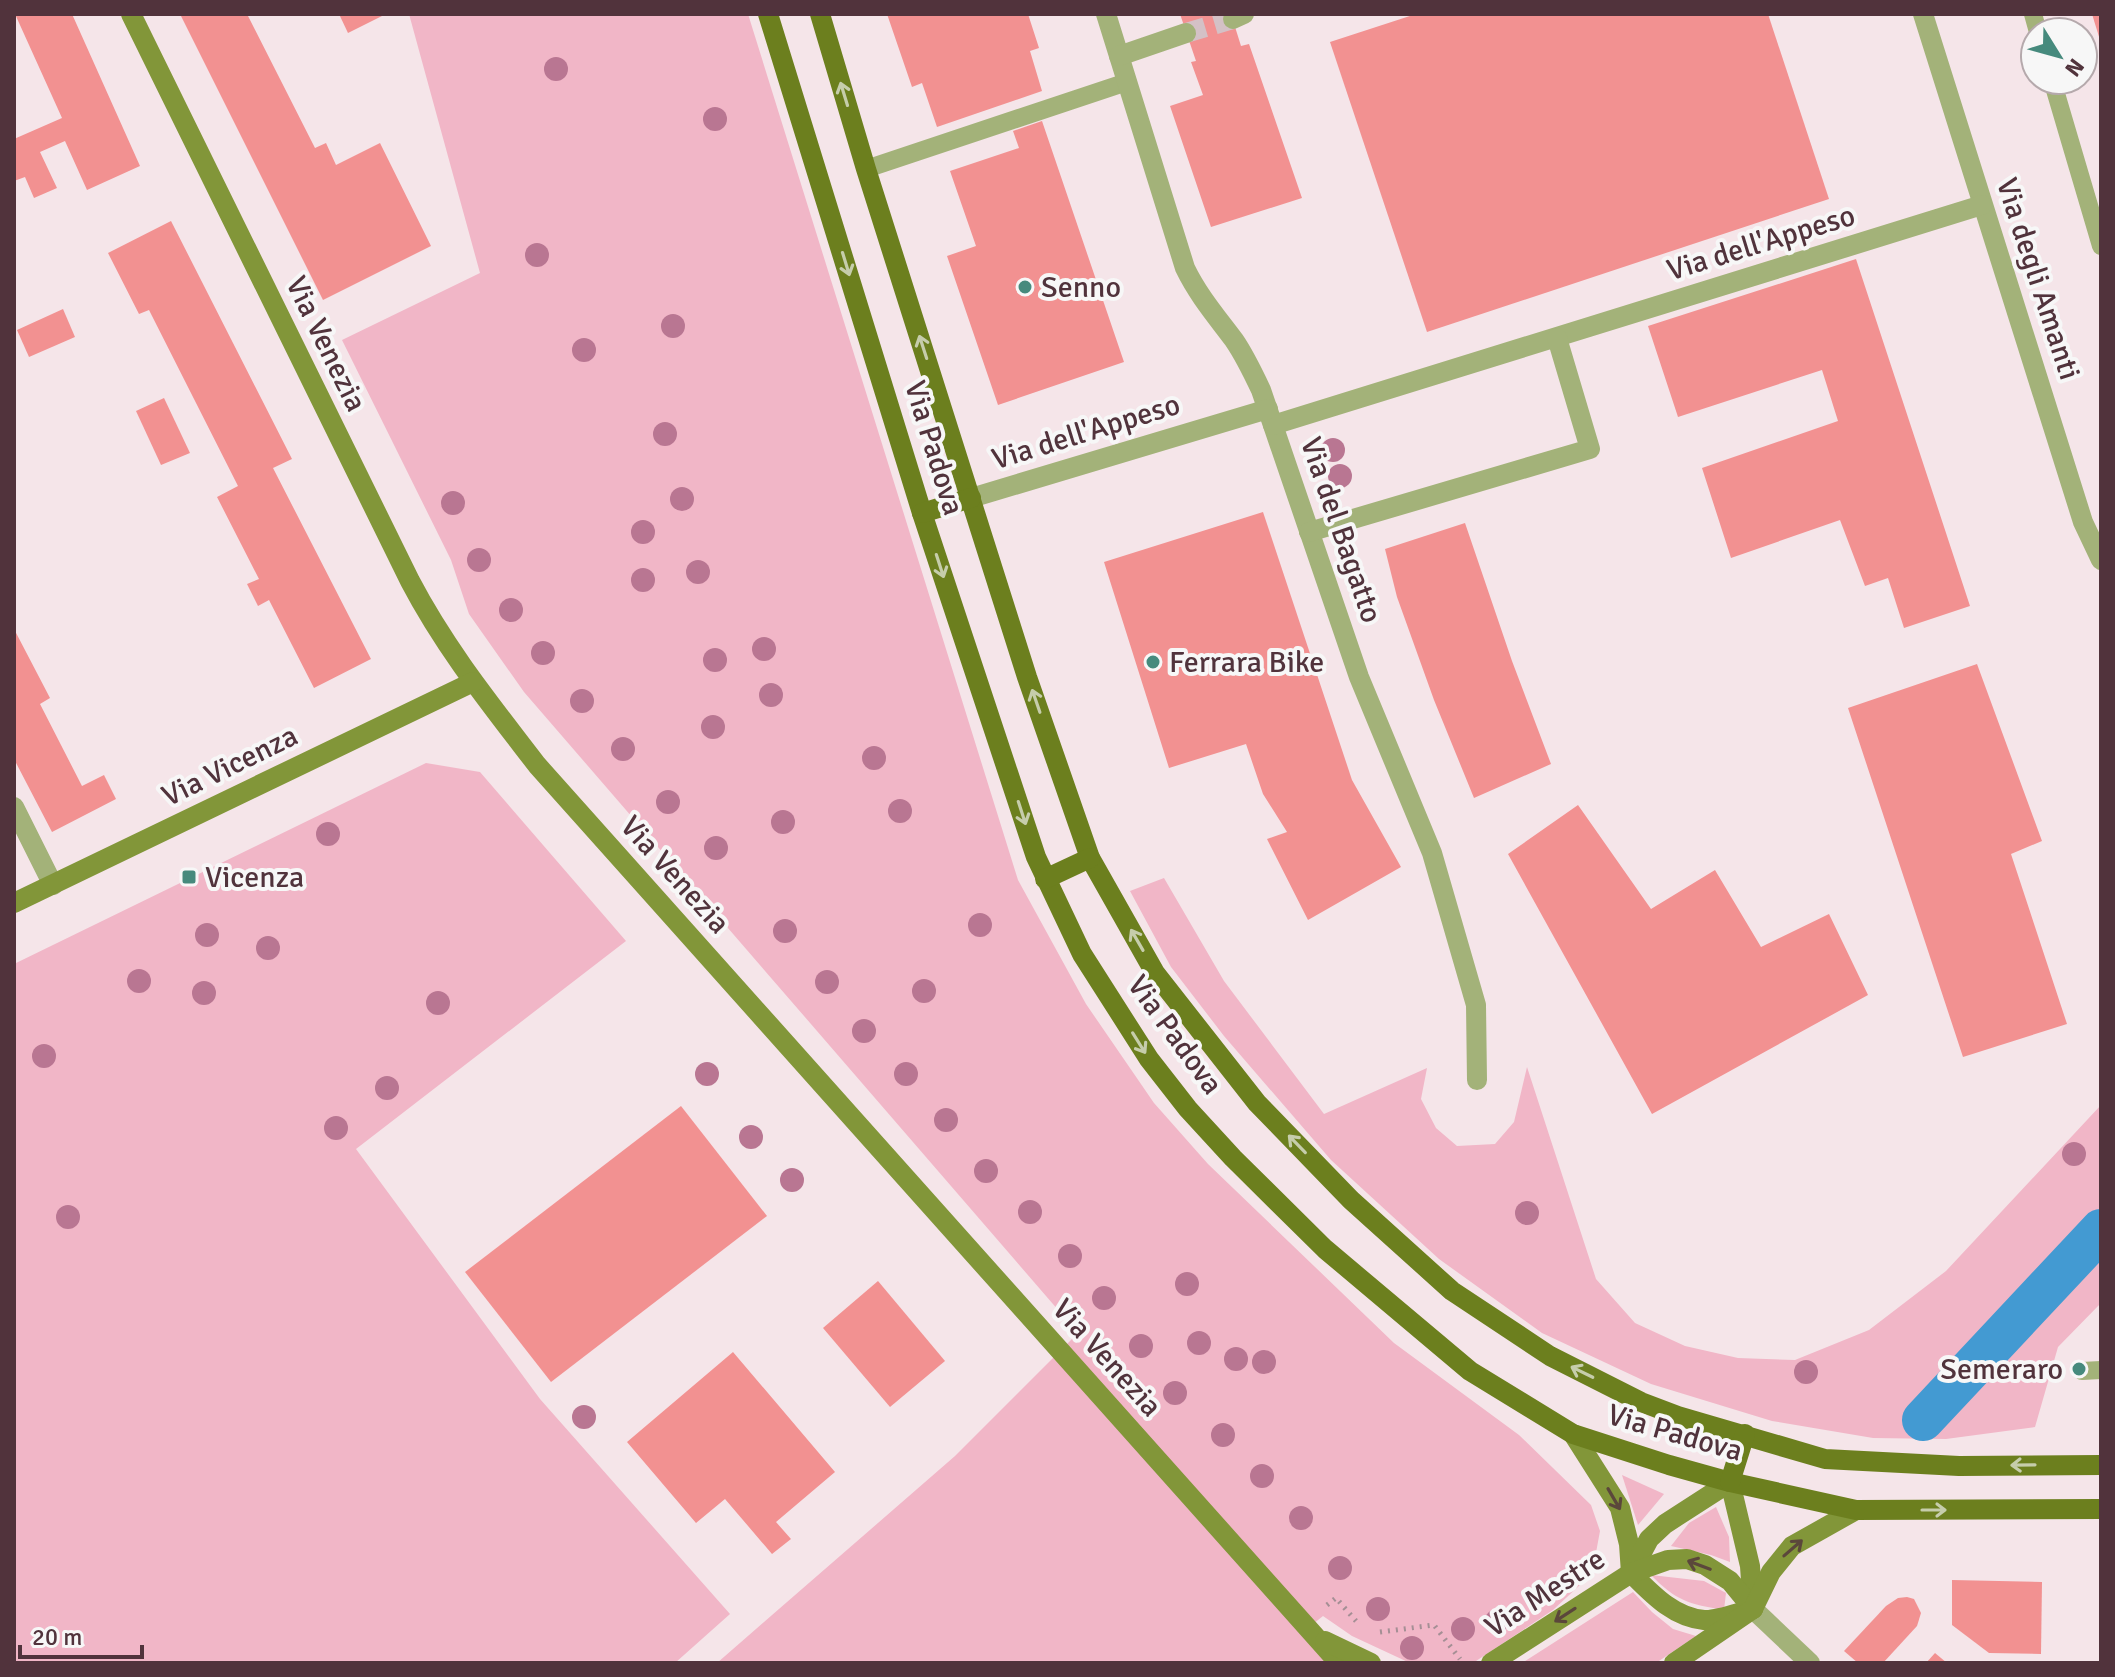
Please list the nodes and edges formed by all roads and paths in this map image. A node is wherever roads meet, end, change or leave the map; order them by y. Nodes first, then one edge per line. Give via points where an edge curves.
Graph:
1 (131, 14) edge
2 (768, 14) edge
3 (820, 14) edge
4 (1106, 14) edge
5 (1923, 14) edge
6 (1186, 33) tunnel mouth
7 (1119, 56) junction
8 (1127, 82) junction
9 (2057, 96) edge
10 (866, 169) junction
11 (1982, 205) junction
12 (2101, 246) edge
13 (1557, 338) junction
14 (1271, 417) junction
15 (971, 498) junction
16 (922, 513) junction
17 (1309, 532) junction
18 (2101, 560) edge
19 (473, 682) junction
20 (14, 807) edge
21 (1090, 858) junction
22 (1045, 879) junction
23 (53, 885) junction
24 (14, 903) edge
25 (1477, 1080) dead end
26 (1573, 1434) junction
27 (1745, 1434) junction
28 (2101, 1465) edge
29 (1730, 1482) junction
30 (2101, 1509) edge
31 (1856, 1510) junction
32 (1631, 1573) junction
33 (1753, 1609) junction
34 (1360, 1625) dead end
35 (1309, 1630) junction
36 (1367, 1634) dead end
37 (1339, 1663) edge
38 (1371, 1663) edge
39 (1463, 1663) edge
40 (1491, 1663) edge
41 (1674, 1663) edge
42 (1810, 1663) edge

1 - 19 street, Via Venezia via 410,581
2 -> 16 main road, Via Padova
10 -> 3 main road, Via Padova
4 - 7 street, Via del Bagatto
5 - 11 street, Via degli Amanti
6 - 7 street
7 - 8 street, Via del Bagatto
8 - 10 lane
8 - 14 street, Via del Bagatto via 1185,268 1247,361
9 - 12 lane
15 -> 10 main road, Via Padova
11 - 13 street, Via dell'Appeso
11 - 18 street, Via degli Amanti via 2083,522
13 - 14 street, Via dell'Appeso
13 - 17 street via 1590,449
14 - 15 street, Via dell'Appeso
14 - 17 street, Via del Bagatto
15 - 16 main road, Via dell'Appeso
21 -> 15 main road, Via Padova
16 -> 22 main road, Via Padova
17 - 25 street, Via del Bagatto via 1359,677 1432,853 1476,1005
19 - 23 street, Via Vicenza
19 - 35 street, Via Venezia via 548,776
20 - 23 street
21 - 22 main road
27 -> 21 main road, Via Padova via 1641,1402 1550,1356 1452,1291 1351,1200 1257,1103 1155,973
22 -> 26 main road, Via Padova via 1082,954 1149,1059 1233,1158 1325,1249 1470,1371
23 - 24 street, Via Vicenza
26 - 29 main road, Via Padova
26 -> 32 street, Via Mestre via 1620,1508
28 -> 27 main road, Via Padova via 1959,1466 1825,1459
27 - 29 main road
29 - 31 main road, Via Padova
29 - 32 street, Via Mestre via 1665,1524 1649,1539
29 - 33 street via 1750,1566
31 -> 30 main road, Via Padova
33 -> 31 street via 1771,1572 1792,1546
32 - 33 street, Via Mestre via 1678,1614 1706,1621
33 -> 32 street, Via Mestre via 1730,1581 1687,1559
32 -> 40 street, Via Mestre
33 - 41 street
33 - 42 street
34 - 35 path via 1336,1598
35 - 37 street, Via Venezia
35 - 38 street
36 - 39 path via 1434,1625

